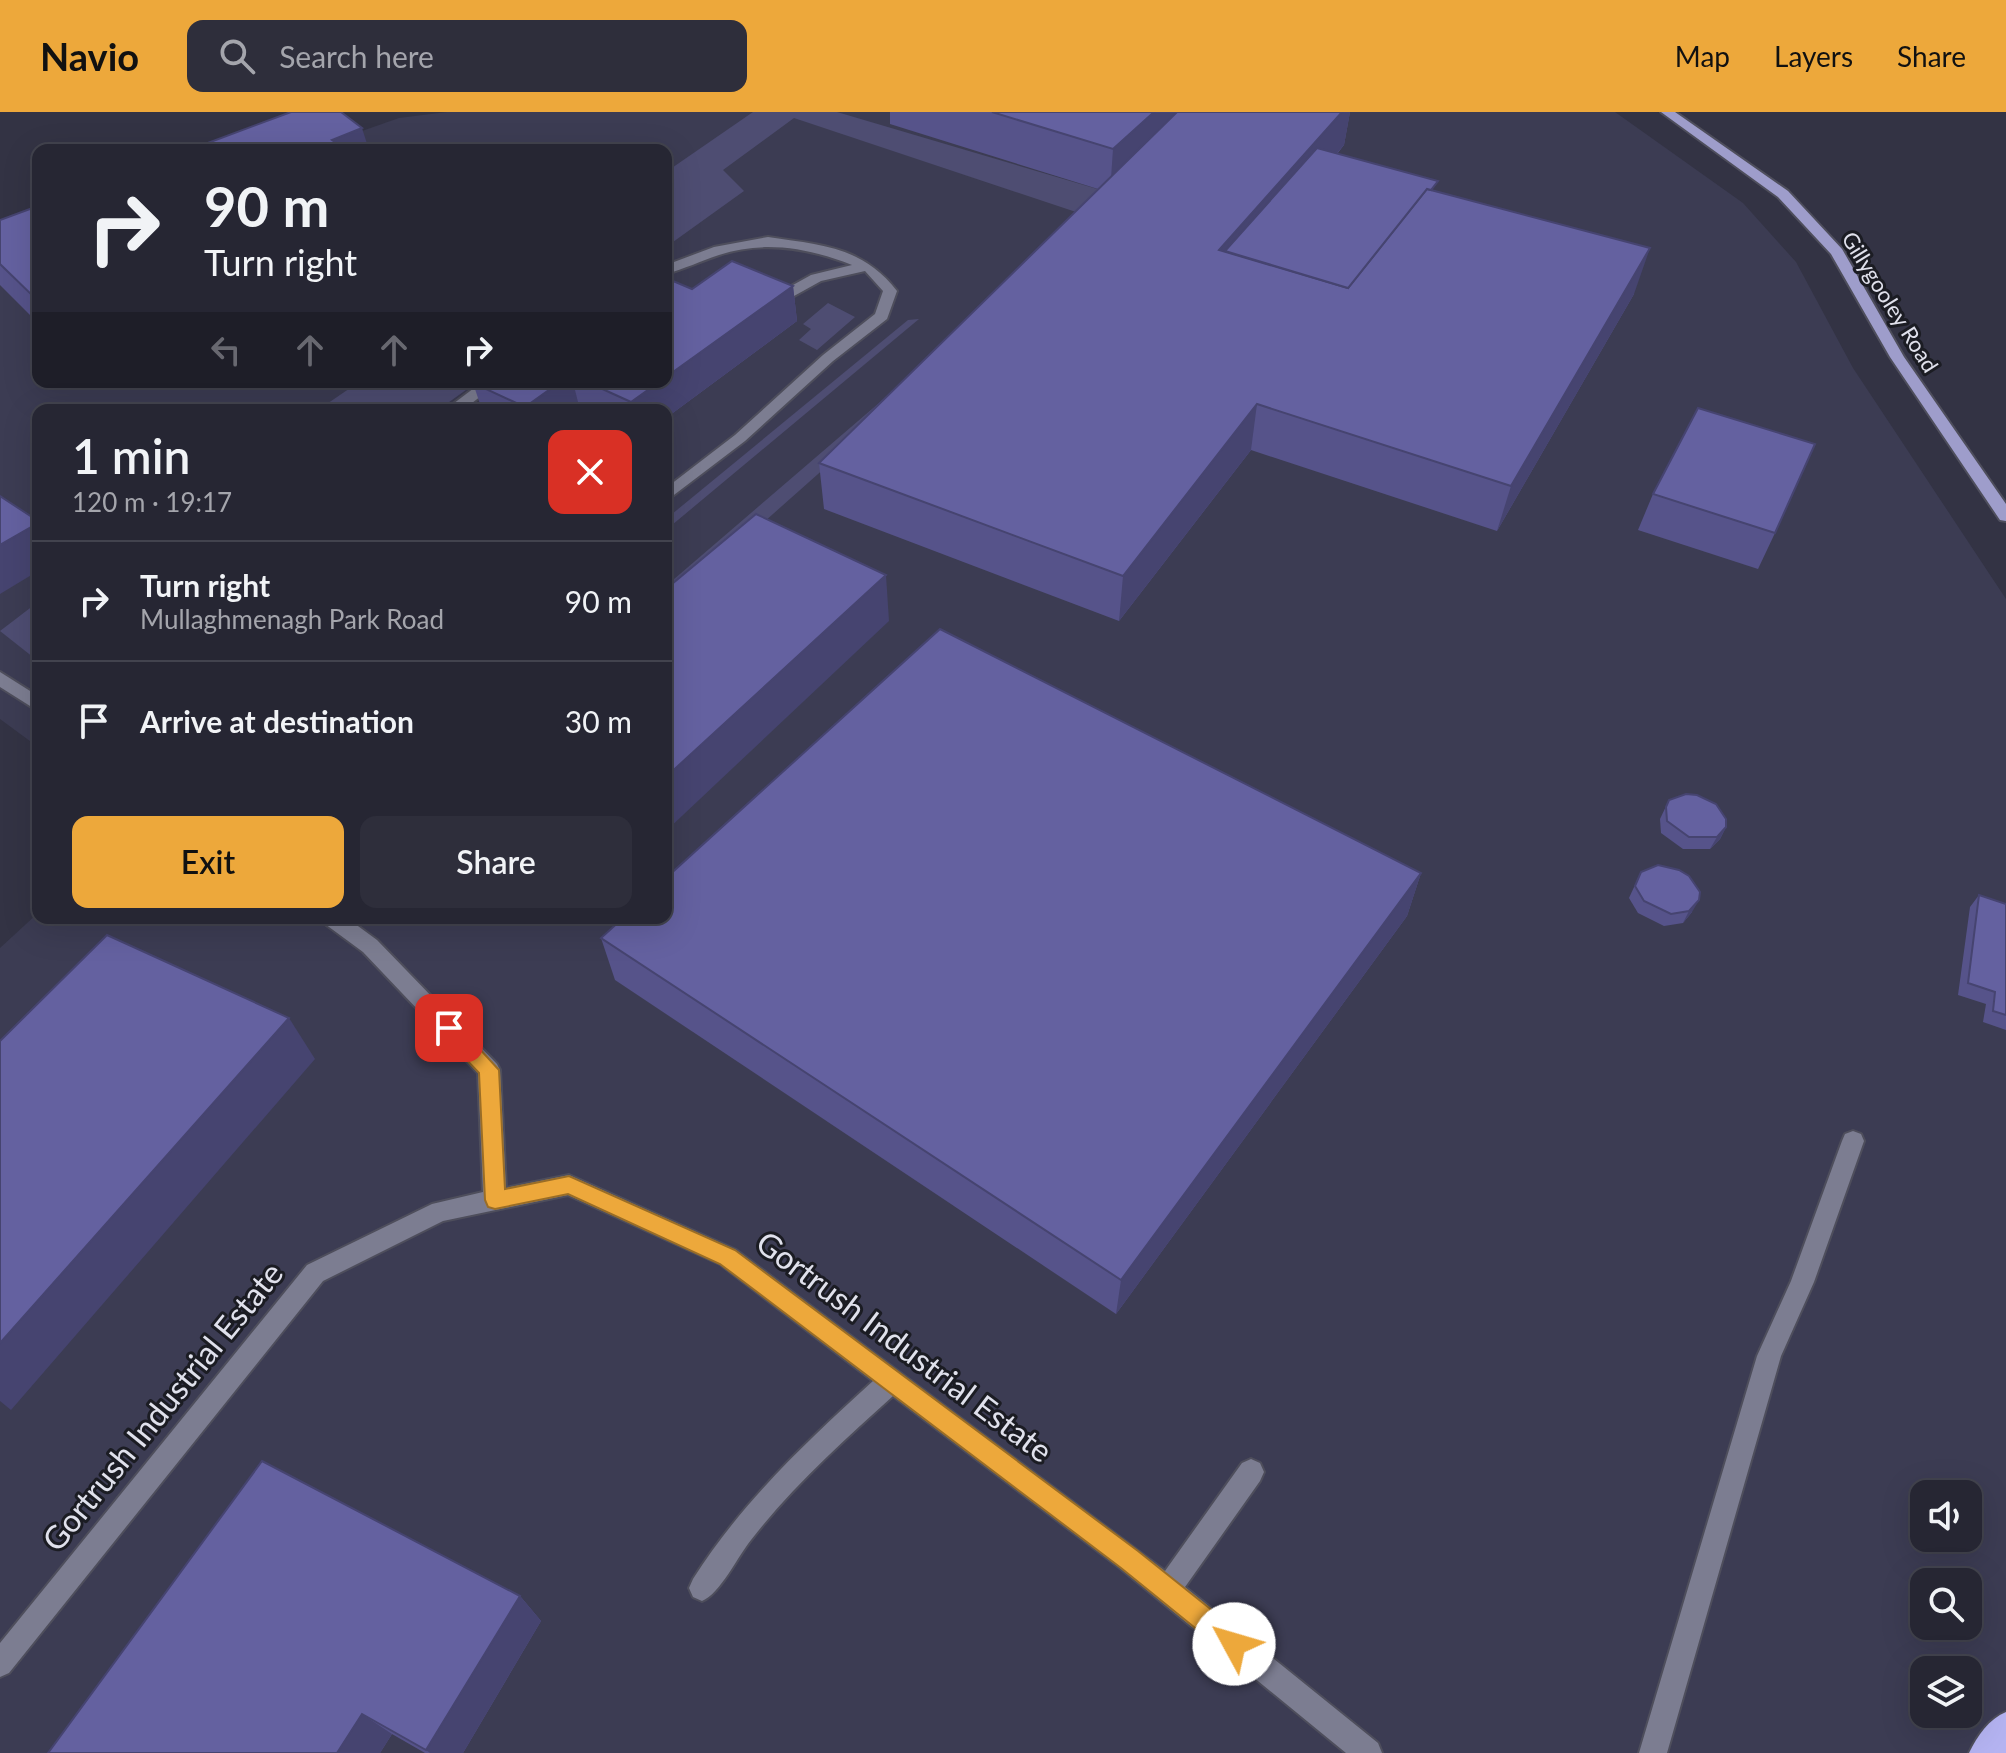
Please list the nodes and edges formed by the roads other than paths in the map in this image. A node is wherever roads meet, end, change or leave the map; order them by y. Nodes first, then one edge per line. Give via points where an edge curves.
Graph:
1 (1667, 112) edge
2 (869, 267) junction
3 (672, 268) edge
4 (765, 308) edge
5 (484, 388) edge
6 (461, 404) edge
7 (672, 491) edge
8 (2006, 516) edge
9 (0, 678) edge
10 (32, 701) edge
11 (340, 924) edge
12 (1853, 1141) dead end
13 (495, 1200) junction
14 (892, 1380) junction
15 (1251, 1472) dead end
16 (702, 1588) dead end
17 (1167, 1590) junction
18 (0, 1664) edge
19 (2006, 1728) edge
20 (1368, 1753) edge
21 (1653, 1753) edge
22 (1986, 1753) edge

1 - 8 main road, Gillygooley Road via 1783,194 1837,252 1897,357
2 - 3 street via 826,250 768,241 719,250
2 - 4 street via 831,271
2 - 7 street via 890,291 882,316
5 - 6 street
9 - 10 street
11 - 13 street via 370,946 489,1070
12 - 21 street via 1769,1356
13 - 14 street, Gortrush Industrial Estate via 569,1185 713,1250
13 - 18 street, Gortrush Industrial Estate via 440,1211 315,1273
14 - 16 street via 782,1482
14 - 17 street, Gortrush Industrial Estate
15 - 17 street
17 - 20 street, Gortrush Industrial Estate
19 - 22 highway

